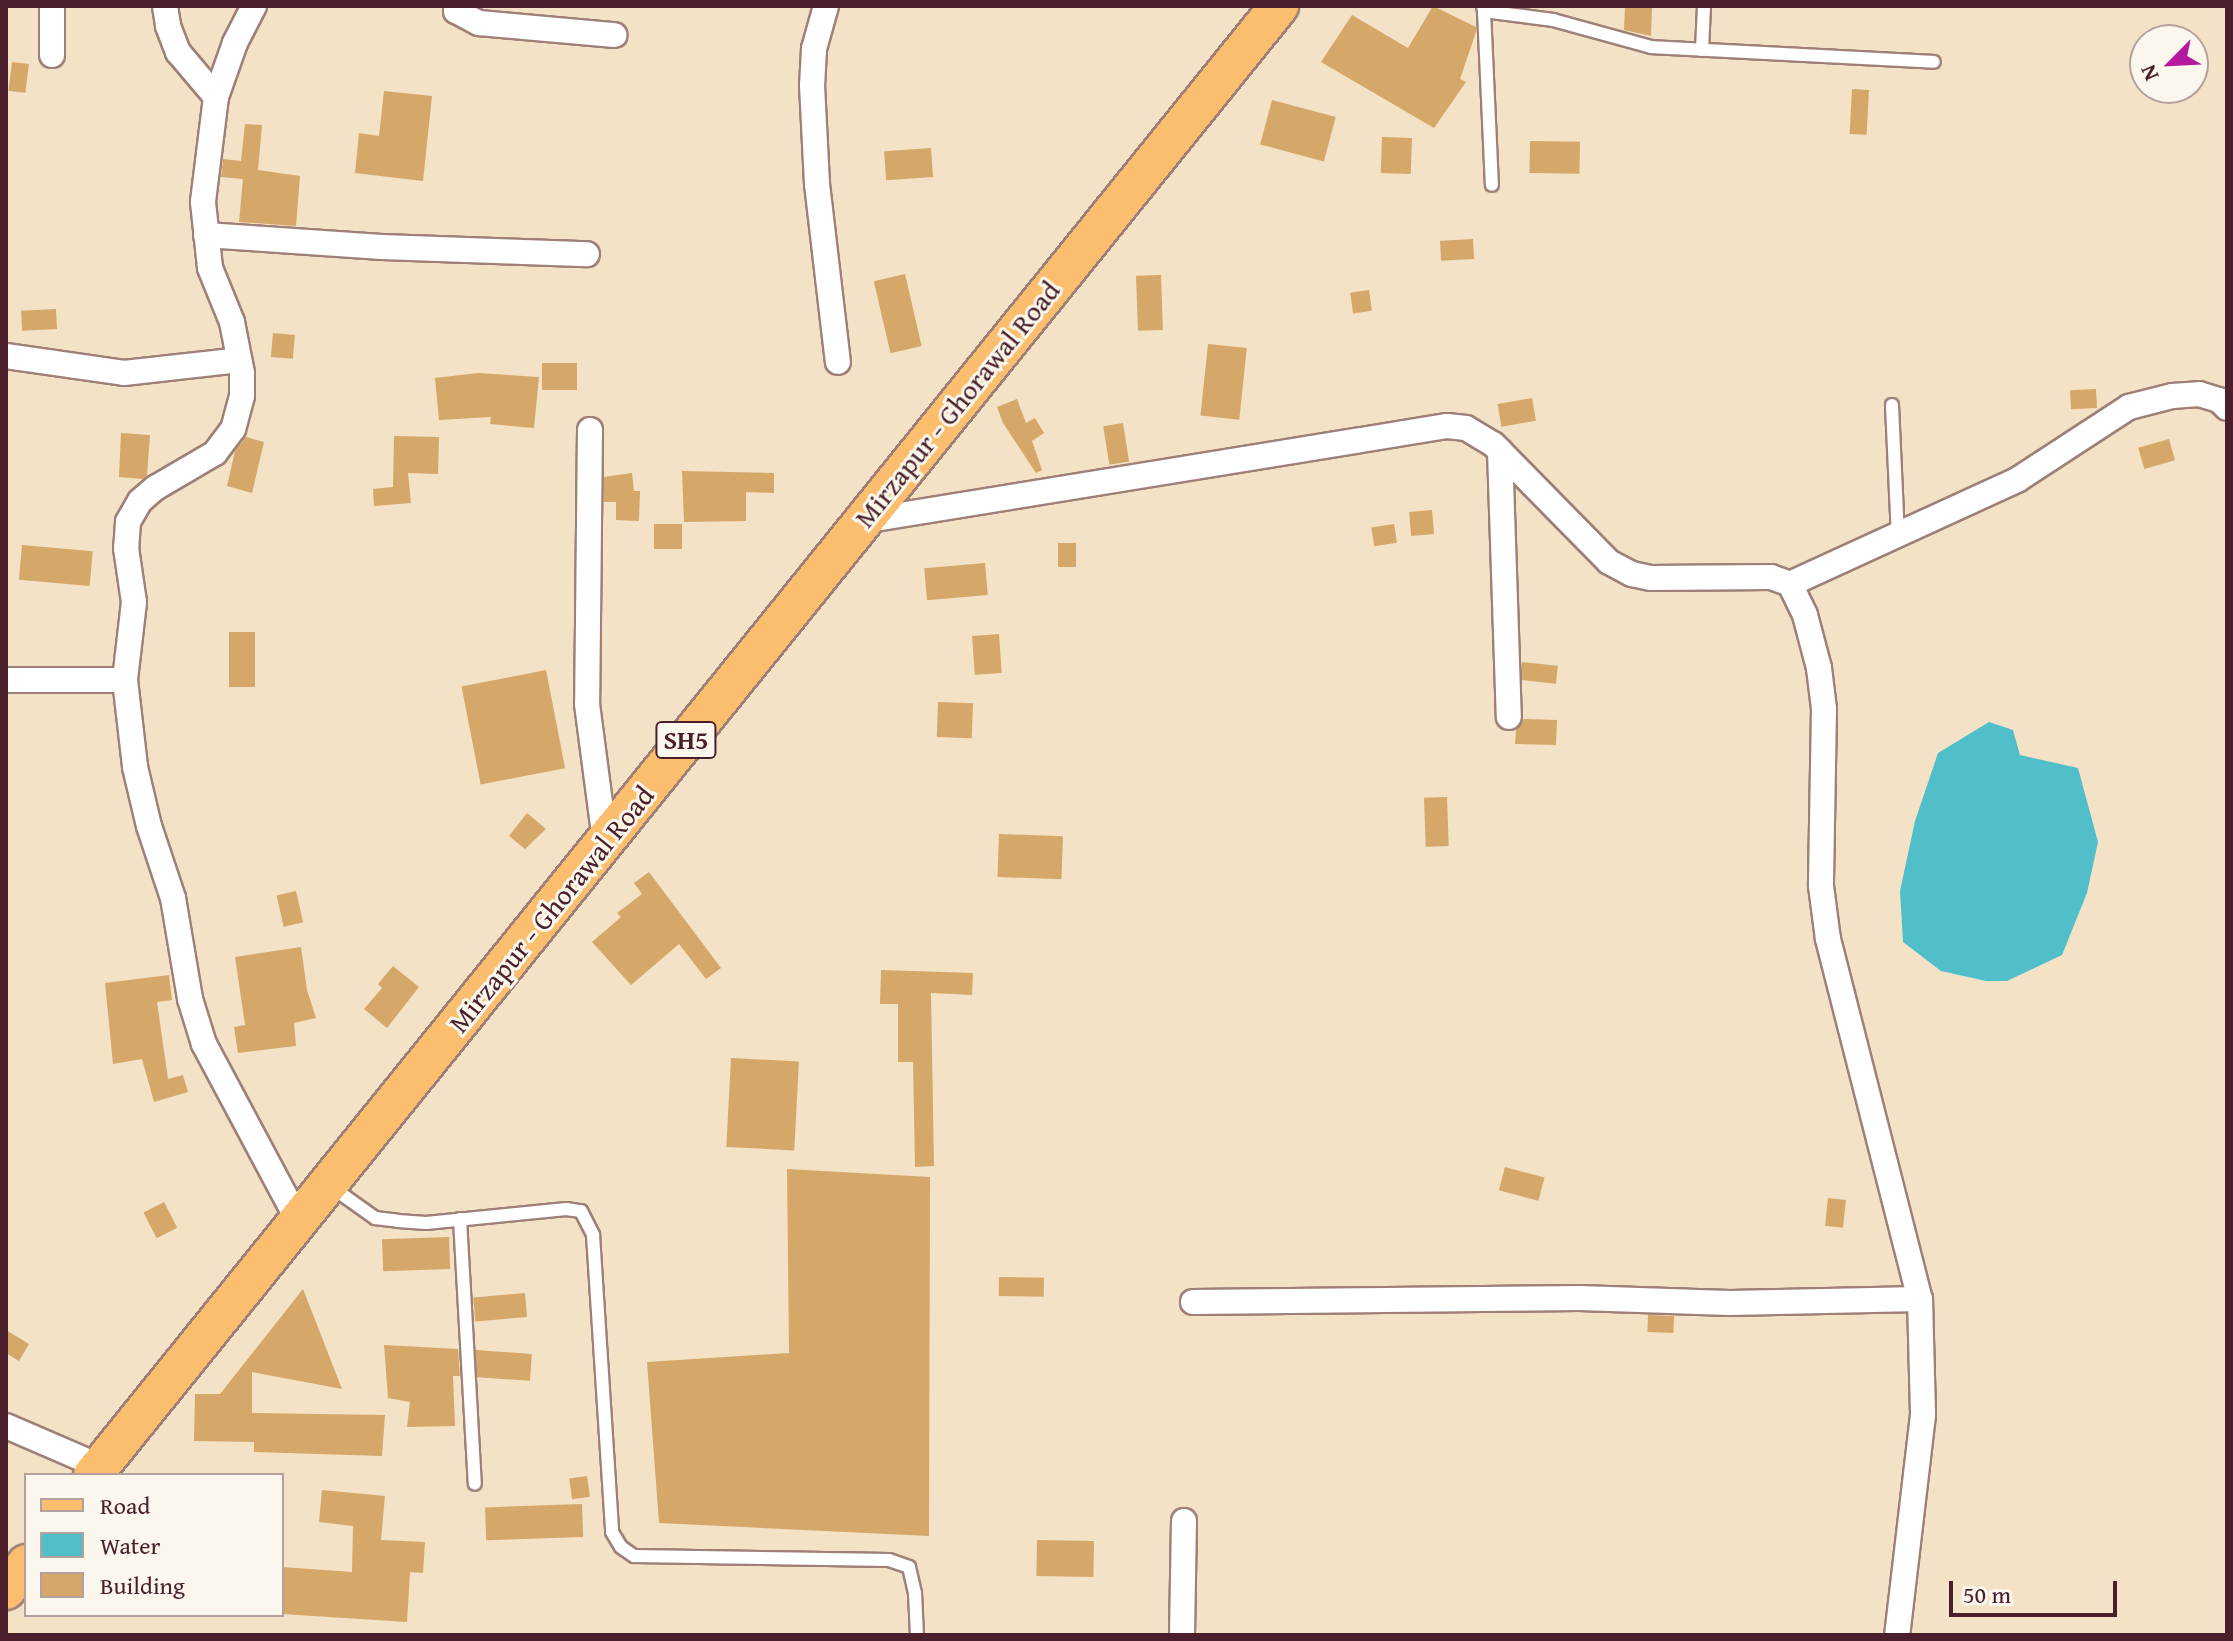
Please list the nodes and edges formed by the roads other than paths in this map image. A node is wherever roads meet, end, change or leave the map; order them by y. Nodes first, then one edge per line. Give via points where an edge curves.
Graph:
1 (52, 6) edge
2 (165, 6) edge
3 (254, 6) edge
4 (456, 6) edge
5 (826, 6) edge
6 (1279, 6) edge
7 (1704, 6) edge
8 (1483, 9) edge
9 (614, 35) dead end
10 (1702, 50) junction
11 (52, 55) dead end
12 (1934, 62) dead end
13 (216, 97) junction
14 (1492, 185) dead end
15 (206, 235) junction
16 (587, 254) dead end
17 (6, 356) edge
18 (239, 360) junction
19 (838, 362) dead end
20 (1892, 405) dead end
21 (2227, 408) edge
22 (590, 430) dead end
23 (1500, 451) junction
24 (863, 521) junction
25 (1898, 535) junction
26 (1790, 584) junction
27 (6, 680) edge
28 (125, 680) junction
29 (1509, 717) dead end
30 (605, 840) junction
31 (329, 1186) junction
32 (460, 1219) junction
33 (299, 1222) junction
34 (1920, 1299) junction
35 (1193, 1302) dead end
36 (6, 1426) edge
37 (96, 1470) edge
38 (475, 1484) dead end
39 (1184, 1521) dead end
40 (24, 1567) edge
41 (6, 1590) edge
42 (917, 1635) edge
43 (1182, 1635) edge
44 (1897, 1635) edge

1 - 11 street
2 - 13 street via 178,52
3 - 13 street
4 - 9 street via 456,11 479,23
5 - 19 street via 814,49 812,85 817,184
6 - 24 main road, Mirzapur - Ghorawal Road / SH5
7 - 10 lane
8 - 10 lane via 1553,20 1651,47
8 - 14 lane
10 - 12 lane
13 - 15 street via 203,202
15 - 16 street
15 - 18 street via 210,268 232,322
17 - 18 street via 124,373
18 - 28 street via 242,396 227,438 197,466 155,488 128,522 134,602
20 - 25 lane
21 - 25 street via 2199,394 2129,407 2017,480
22 - 30 street via 587,704
23 - 24 street via 1480,434 1447,426
23 - 26 street via 1609,562 1632,574 1771,577
23 - 29 street
24 - 30 main road, Mirzapur - Ghorawal Road / SH5
25 - 26 street
26 - 34 street via 1805,615 1824,709 1821,886 1828,939
27 - 28 street
28 - 33 street via 135,767 173,898 190,999 204,1044
30 - 31 main road, Mirzapur - Ghorawal Road / SH5
31 - 32 lane via 375,1218 426,1223
31 - 33 main road, Mirzapur - Ghorawal Road / SH5
32 - 38 lane
32 - 42 lane via 566,1209 581,1211 587,1221 593,1235 612,1532 621,1547 634,1556 889,1560 909,1567
33 - 37 main road, Mirzapur - Ghorawal Road / SH5
34 - 35 street
34 - 44 street via 1923,1415
36 - 37 street
39 - 43 street
40 - 41 main road

